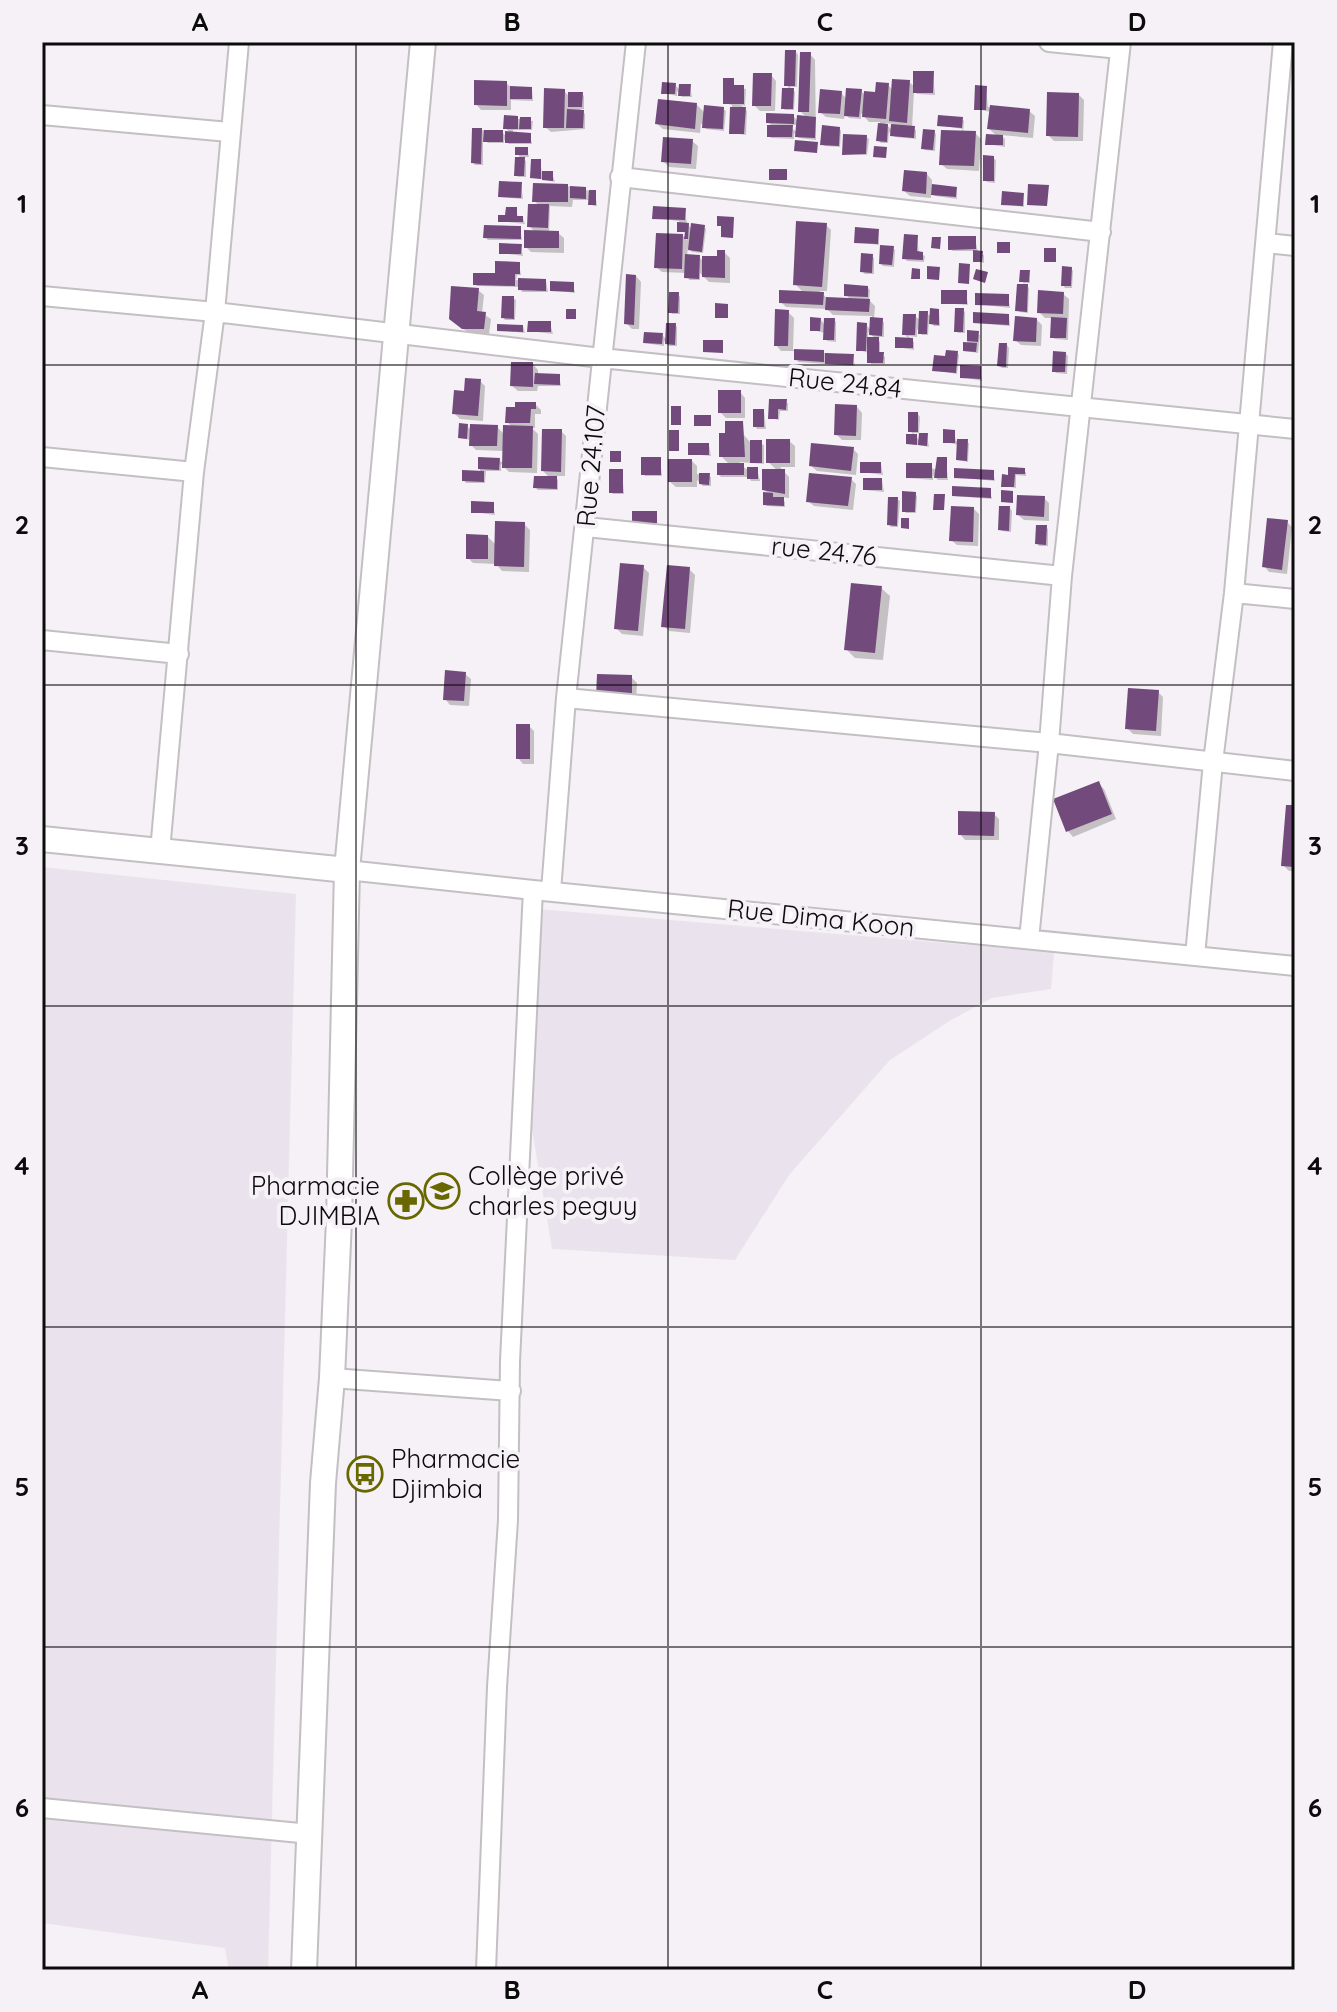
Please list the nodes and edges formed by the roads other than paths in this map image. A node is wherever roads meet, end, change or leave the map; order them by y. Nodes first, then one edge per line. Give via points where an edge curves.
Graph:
1 (239, 42) edge
2 (423, 42) edge
3 (636, 42) edge
4 (1049, 42) edge
5 (1283, 42) edge
6 (1121, 46) edge
7 (1288, 64) edge
8 (42, 115) edge
9 (229, 132) junction
10 (620, 177) junction
11 (1101, 232) junction
12 (1266, 243) junction
13 (1295, 246) edge
14 (42, 296) edge
15 (215, 312) junction
16 (396, 333) junction
17 (601, 358) junction
18 (1080, 407) junction
19 (1248, 424) junction
20 (1295, 429) edge
21 (42, 457) edge
22 (194, 472) junction
23 (586, 527) junction
24 (1062, 576) junction
25 (1234, 593) junction
26 (1295, 599) edge
27 (42, 640) edge
28 (179, 654) junction
29 (566, 698) junction
30 (1049, 743) junction
31 (1213, 762) junction
32 (1295, 771) edge
33 (42, 839) edge
34 (160, 851) junction
35 (347, 870) junction
36 (542, 891) junction
37 (1029, 939) junction
38 (1195, 956) junction
39 (1295, 966) edge
40 (332, 1378) junction
41 (511, 1391) junction
42 (42, 1808) edge
43 (310, 1834) junction
44 (304, 1970) edge
45 (486, 1970) edge

1 - 9 street
2 - 16 street
3 - 10 street, Rue 24.107
4 - 6 street
5 - 7 street
6 - 11 street
7 - 12 street
8 - 9 street
9 - 15 street
10 - 11 street
10 - 17 street, Rue 24.107
11 - 18 street
12 - 13 street
12 - 19 street
14 - 15 street, Rue 24.84
15 - 16 street, Rue 24.84
15 - 22 street
16 - 17 street, Rue 24.84
16 - 35 street
17 - 18 street, Rue 24.84
17 - 23 street, Rue 24.107
18 - 19 street, Rue 24.84
18 - 24 street
19 - 20 street, Rue 24.84
19 - 25 street
21 - 22 street
22 - 28 street
23 - 24 street, rue 24.76
23 - 29 street, Rue 24.107
24 - 30 street
25 - 26 street
25 - 31 street
27 - 28 street
28 - 34 street
29 - 30 street
29 - 36 street, Rue 24.107
30 - 31 street
30 - 37 street
31 - 32 street
31 - 38 street
33 - 34 street
34 - 35 street
35 - 36 street, Rue Dima Koon
35 - 40 street
36 - 37 street, Rue Dima Koon
36 - 41 street, Rue 24.107
37 - 38 street, Rue Dima Koon
38 - 39 street, Rue Dima Koon
40 - 41 street
40 - 43 street
41 - 45 street, Rue 24.107
42 - 43 street
43 - 44 street

